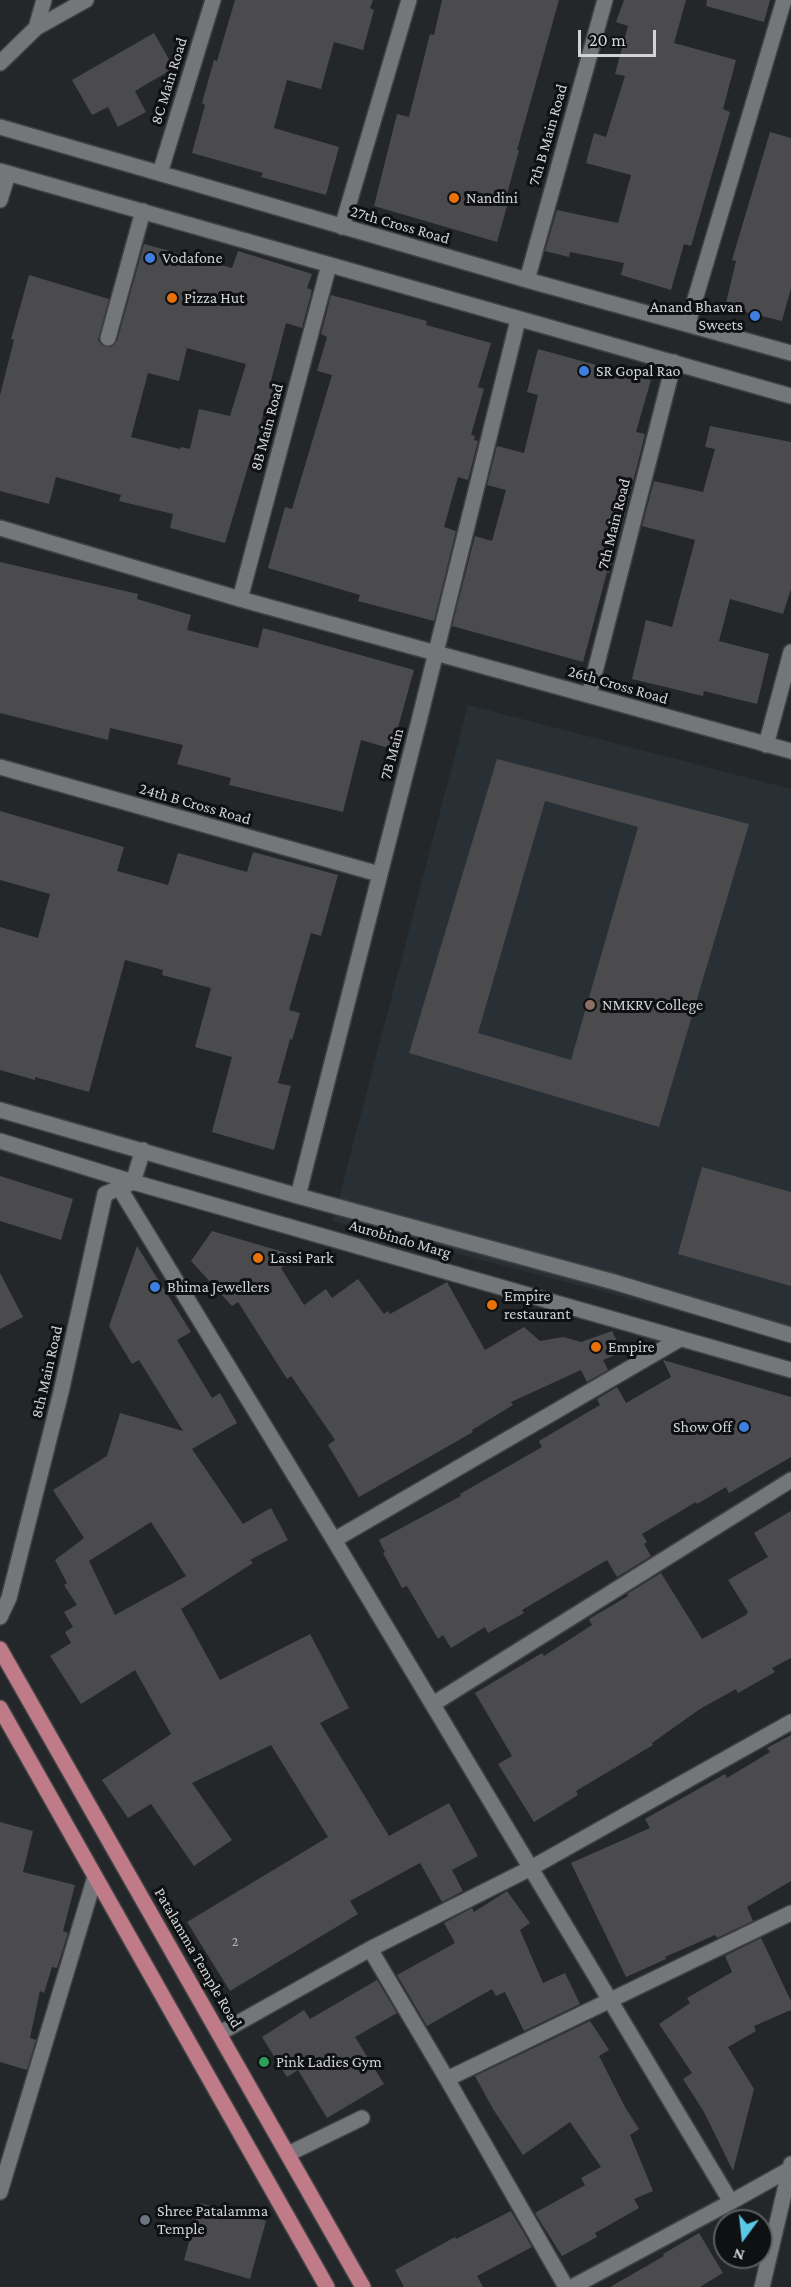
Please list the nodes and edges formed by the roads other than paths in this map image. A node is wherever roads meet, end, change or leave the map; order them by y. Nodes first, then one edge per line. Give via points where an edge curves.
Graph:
1 (44, 0) edge
2 (86, 0) edge
3 (213, 0) edge
4 (409, 0) edge
5 (604, 0) edge
6 (784, 0) edge
7 (36, 28) junction
8 (0, 63) edge
9 (0, 127) edge
10 (4, 173) edge
11 (160, 173) junction
12 (0, 200) edge
13 (143, 211) junction
14 (342, 227) junction
15 (328, 265) junction
16 (527, 280) junction
17 (518, 320) junction
18 (687, 323) junction
19 (108, 338) dead end
20 (791, 353) edge
21 (674, 362) junction
22 (791, 396) edge
23 (0, 528) edge
24 (240, 599) junction
25 (791, 652) edge
26 (435, 653) junction
27 (589, 696) junction
28 (766, 745) junction
29 (791, 752) edge
30 (0, 767) edge
31 (379, 874) junction
32 (0, 1110) edge
33 (0, 1141) edge
34 (143, 1150) junction
35 (126, 1185) junction
36 (298, 1196) junction
37 (791, 1335) edge
38 (680, 1339) junction
39 (791, 1370) edge
40 (791, 1480) edge
41 (334, 1540) junction
42 (0, 1617) edge
43 (0, 1648) edge
44 (433, 1704) junction
45 (0, 1708) edge
46 (791, 1722) edge
47 (531, 1868) junction
48 (95, 1878) junction
49 (791, 1913) edge
50 (370, 1949) junction
51 (611, 2000) junction
52 (220, 2033) junction
53 (447, 2079) junction
54 (362, 2118) dead end
55 (288, 2154) junction
56 (790, 2166) edge
57 (0, 2192) edge
58 (731, 2202) junction
59 (327, 2287) edge
60 (363, 2287) edge
61 (566, 2287) edge
62 (572, 2287) edge
63 (762, 2287) edge

1 - 7 street
2 - 7 street
3 - 11 street, 8C Main Road
4 - 14 street
5 - 16 street, 7th B Main Road
6 - 18 street
7 - 8 street
9 - 11 street, 27th Cross Road
10 - 12 street
10 - 13 street
11 - 14 street, 27th Cross Road
13 - 15 street
13 - 19 street
14 - 16 street, 27th Cross Road
15 - 17 street
15 - 24 street, 8B Main Road
16 - 18 street, 27th Cross Road
17 - 21 street
17 - 26 street, 7B Main
18 - 20 street, 27th Cross Road
21 - 22 street
21 - 27 street, 7th Main Road
23 - 24 street, 26th Cross Road
24 - 26 street, 26th Cross Road
25 - 28 street
26 - 27 street, 26th Cross Road
26 - 31 street, 7B Main
27 - 28 street, 26th Cross Road
28 - 29 street, 26th Cross Road
30 - 31 street, 24th B Cross Road
31 - 36 street, 7B Main
32 - 34 street, Aurobindo Marg
33 - 35 street, Aurobindo Marg
34 - 35 street, 8th Main Road
34 - 36 street, Aurobindo Marg
35 - 38 street, Aurobindo Marg
35 - 41 street
35 - 42 street, 8th Main Road via 105,1194 58,1404 9,1598
36 - 37 street, Aurobindo Marg
38 - 39 street, Aurobindo Marg
38 - 41 street
40 - 44 street
41 - 44 street
43 - 52 main road, Patalamma Temple Road
44 - 47 street
45 - 48 main road
46 - 47 street
47 - 50 street
47 - 51 street
48 - 57 street
48 - 59 main road
49 - 51 street
50 - 52 street
50 - 53 street
51 - 53 street
51 - 58 street
52 - 55 main road, Patalamma Temple Road
53 - 61 street
54 - 55 street
55 - 60 main road, Patalamma Temple Road
56 - 58 street
56 - 63 street
58 - 62 street

